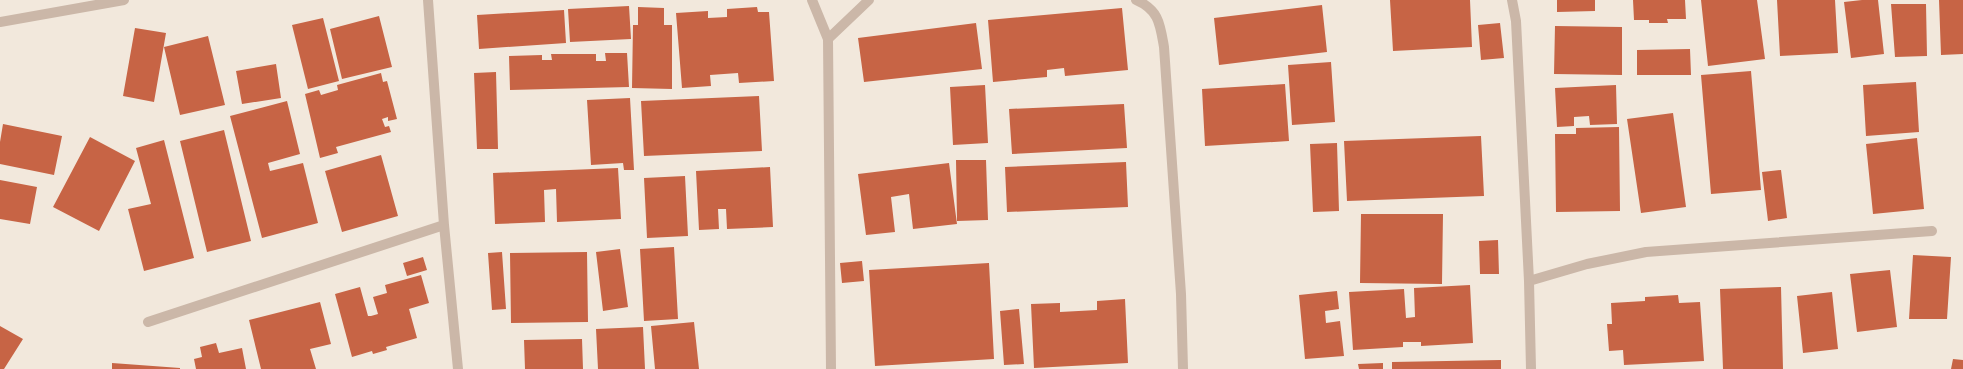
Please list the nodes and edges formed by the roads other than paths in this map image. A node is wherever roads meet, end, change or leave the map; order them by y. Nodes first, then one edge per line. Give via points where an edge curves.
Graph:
1 (124, 0) edge
2 (428, 0) edge
3 (812, 0) edge
4 (870, 0) edge
5 (1136, 0) edge
6 (1512, 0) edge
7 (0, 22) edge
8 (828, 40) junction
9 (444, 225) junction
10 (1932, 231) dead end
11 (1529, 281) junction
12 (148, 322) dead end
13 (458, 369) edge
14 (831, 369) edge
15 (1183, 369) edge
16 (1531, 369) edge

1 - 7 street
2 - 9 street
3 - 8 street
4 - 8 street
5 - 15 street via 1149,6 1160,24 1164,47 1181,294
6 - 11 street via 1516,21
8 - 14 street
9 - 12 street
9 - 13 street
10 - 11 street via 1646,252 1594,262
11 - 16 street

